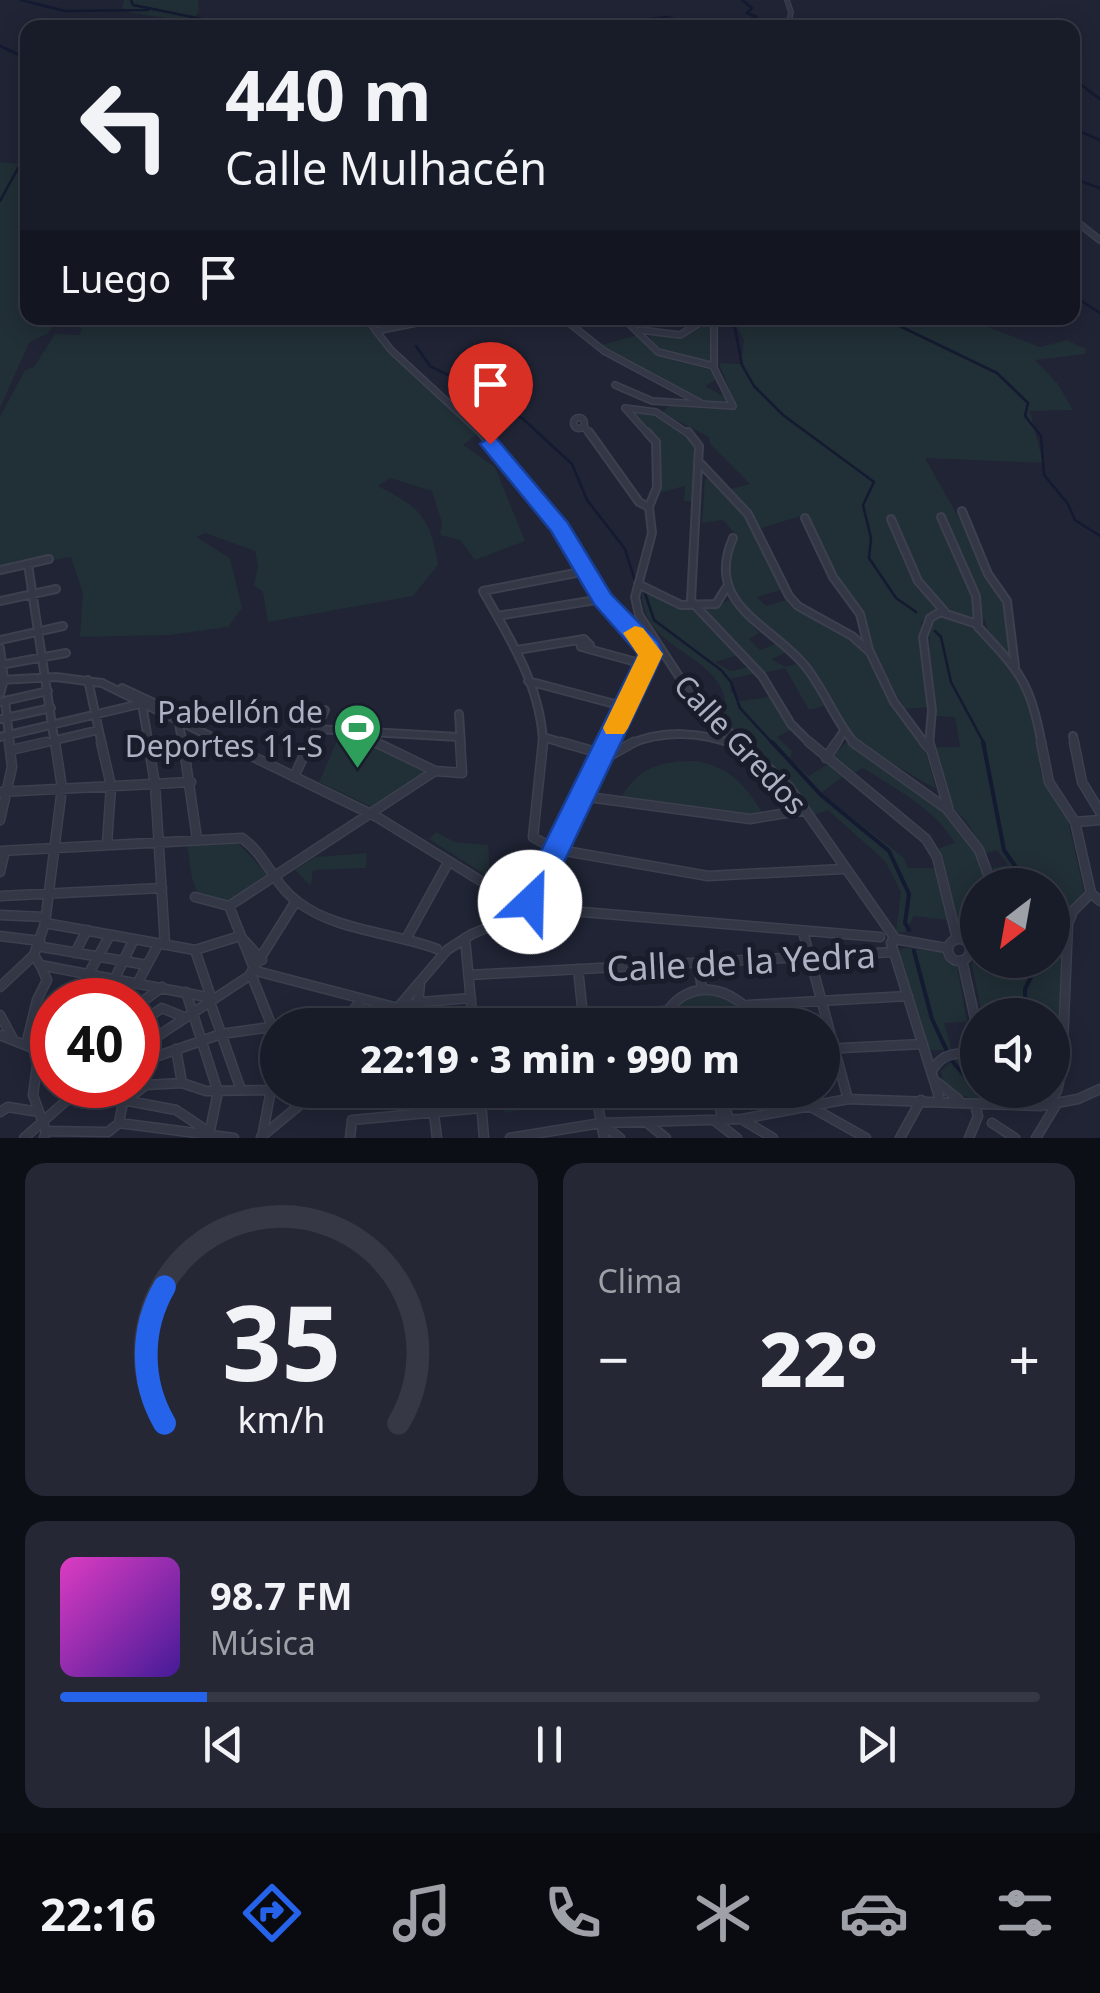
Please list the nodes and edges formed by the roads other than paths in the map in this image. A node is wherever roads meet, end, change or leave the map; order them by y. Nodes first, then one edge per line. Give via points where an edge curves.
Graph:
1 (1080, 224) edge
2 (1100, 240) edge
3 (372, 325) edge
4 (395, 325) edge
5 (571, 325) edge
6 (632, 325) edge
7 (699, 325) edge
8 (711, 325) edge
9 (375, 329) junction
10 (640, 330) junction
11 (714, 366) junction
12 (615, 386) dead end
13 (666, 402) junction
14 (704, 405) junction
15 (658, 412) junction
16 (584, 426) dead end
17 (701, 464) junction
18 (710, 474) junction
19 (700, 475) junction
20 (649, 507) junction
21 (962, 512) dead end
22 (805, 518) dead end
23 (941, 518) dead end
24 (891, 519) dead end
25 (734, 538) dead end
26 (48, 559) dead end
27 (28, 564) junction
28 (0, 570) edge
29 (586, 571) junction
30 (638, 584) junction
31 (726, 586) junction
32 (56, 589) dead end
33 (34, 594) junction
34 (723, 598) junction
35 (602, 599) junction
36 (733, 599) junction
37 (0, 601) edge
38 (695, 607) junction
39 (942, 611) junction
40 (497, 616) junction
41 (977, 624) junction
42 (63, 626) dead end
43 (863, 626) junction
44 (41, 631) junction
45 (852, 636) junction
46 (0, 640) edge
47 (0, 648) edge
48 (517, 650) junction
49 (870, 652) junction
50 (66, 653) dead end
51 (44, 657) junction
52 (665, 659) junction
53 (648, 662) junction
54 (1, 665) edge
55 (1014, 666) junction
56 (46, 676) junction
57 (2, 678) edge
58 (88, 680) junction
59 (528, 682) junction
60 (48, 691) junction
61 (2, 699) edge
62 (143, 704) junction
63 (626, 707) junction
64 (50, 708) junction
65 (325, 710) dead end
66 (460, 714) dead end
67 (95, 715) junction
68 (4, 718) edge
69 (178, 719) junction
70 (930, 724) junction
71 (53, 725) junction
72 (191, 726) junction
73 (914, 726) junction
74 (316, 729) junction
75 (98, 730) junction
76 (352, 731) junction
77 (842, 735) junction
78 (5, 736) edge
79 (1074, 736) dead end
80 (459, 737) junction
81 (544, 737) junction
82 (55, 740) junction
83 (930, 748) junction
84 (832, 749) junction
85 (12, 750) junction
86 (752, 750) junction
87 (818, 751) junction
88 (603, 754) junction
89 (826, 758) junction
90 (598, 764) junction
91 (435, 771) junction
92 (294, 777) junction
93 (192, 782) junction
94 (155, 784) junction
95 (111, 786) junction
96 (62, 788) junction
97 (3, 791) edge
98 (581, 796) junction
99 (948, 808) junction
100 (805, 810) junction
101 (1100, 812) edge
102 (372, 814) junction
103 (0, 820) edge
104 (1100, 820) edge
105 (1074, 822) junction
106 (197, 838) junction
107 (158, 841) junction
108 (107, 844) junction
109 (53, 848) junction
110 (554, 849) junction
111 (3, 851) edge
112 (448, 861) junction
113 (985, 868) edge
114 (843, 869) junction
115 (0, 872) edge
116 (274, 877) junction
117 (162, 888) junction
118 (1091, 892) junction
119 (48, 894) junction
120 (0, 896) edge
121 (194, 897) dead end
122 (296, 901) junction
123 (1100, 902) edge
124 (229, 906) junction
125 (526, 907) junction
126 (0, 915) edge
127 (45, 920) junction
128 (86, 930) junction
129 (803, 932) junction
130 (110, 935) junction
131 (0, 936) edge
132 (240, 936) junction
133 (466, 938) junction
134 (134, 939) junction
135 (406, 939) junction
136 (957, 939) junction
137 (889, 940) junction
138 (960, 940) edge
139 (162, 944) junction
140 (37, 947) junction
141 (946, 948) junction
142 (195, 950) junction
143 (75, 952) junction
144 (441, 952) junction
145 (98, 956) junction
146 (810, 957) junction
147 (960, 959) edge
148 (262, 960) junction
149 (123, 961) junction
150 (698, 963) junction
151 (40, 965) junction
152 (147, 965) junction
153 (578, 969) junction
154 (89, 972) junction
155 (253, 972) junction
156 (469, 975) junction
157 (86, 978) edge
158 (115, 978) joint
159 (140, 978) edge
160 (160, 986) edge
161 (0, 987) edge
162 (163, 987) junction
163 (160, 989) edge
164 (702, 989) junction
165 (186, 991) junction
166 (419, 995) junction
167 (908, 996) junction
168 (471, 998) junction
169 (1065, 998) edge
170 (364, 999) junction
171 (210, 1000) junction
172 (822, 1000) junction
173 (401, 1005) junction
174 (748, 1005) junction
175 (267, 1008) edge
176 (356, 1008) edge
177 (398, 1008) edge
178 (422, 1008) edge
179 (472, 1008) edge
180 (583, 1008) edge
181 (667, 1008) edge
182 (750, 1008) edge
183 (823, 1008) edge
184 (160, 1009) edge
185 (0, 1015) edge
186 (189, 1015) junction
187 (260, 1027) edge
188 (160, 1034) edge
189 (221, 1034) junction
190 (0, 1035) edge
191 (13, 1040) junction
192 (202, 1040) junction
193 (26, 1045) junction
194 (30, 1047) edge
195 (924, 1047) junction
196 (840, 1049) edge
197 (176, 1050) junction
198 (960, 1053) edge
199 (160, 1055) edge
200 (942, 1057) junction
201 (934, 1074) junction
202 (840, 1079) edge
203 (182, 1083) junction
204 (160, 1084) edge
205 (1100, 1089) edge
206 (241, 1090) junction
207 (260, 1090) edge
208 (218, 1092) junction
209 (1070, 1098) edge
210 (848, 1099) junction
211 (960, 1099) edge
212 (840, 1100) edge
213 (921, 1100) junction
214 (940, 1100) junction
215 (960, 1103) edge
216 (122, 1108) edge
217 (160, 1108) edge
218 (268, 1108) edge
219 (297, 1108) edge
220 (434, 1108) edge
221 (481, 1108) joint
222 (598, 1108) edge
223 (721, 1108) edge
224 (800, 1108) edge
225 (814, 1108) edge
226 (973, 1108) edge
227 (1050, 1108) edge
228 (0, 1112) edge
229 (434, 1113) junction
230 (721, 1120) junction
231 (742, 1120) junction
232 (645, 1121) junction
233 (119, 1123) junction
234 (602, 1123) junction
235 (992, 1124) dead end
236 (42, 1125) edge
237 (209, 1134) junction
238 (565, 1134) edge
239 (1040, 1136) edge
240 (526, 1137) edge
241 (24, 1138) edge
242 (234, 1138) edge
243 (261, 1138) edge
244 (350, 1138) edge
245 (436, 1138) edge
246 (484, 1138) edge
247 (510, 1138) edge
248 (604, 1138) edge
249 (620, 1138) edge
250 (666, 1138) edge
251 (737, 1138) edge
252 (773, 1138) edge
253 (866, 1138) edge
254 (900, 1138) edge
255 (969, 1138) edge
256 (1015, 1138) edge

1 - 2 street
3 - 9 street
4 - 9 street
5 - 14 street via 604,351
6 - 10 street
7 - 10 street via 680,335
8 - 11 street
9 - 29 street via 478,430 560,528
10 - 11 street via 652,348
11 - 14 street via 733,406
12 - 13 street
13 - 14 street
13 - 15 street
15 - 17 street via 696,440
15 - 20 street, Calle Gredos via 625,408 656,442 657,486
16 - 20 street
17 - 18 street
17 - 19 street
18 - 19 street
18 - 45 street via 748,514 789,596
19 - 38 street via 690,592
20 - 30 street, Calle Gredos via 652,532
21 - 55 street via 988,574 1008,600
22 - 43 street
23 - 41 street via 976,595
24 - 39 street via 908,568
25 - 31 street
26 - 27 street
27 - 28 street
27 - 33 street
29 - 35 street
29 - 40 street via 483,591
30 - 38 street
30 - 52 street, Calle Gredos via 635,606
31 - 34 street
31 - 36 street
32 - 33 street
33 - 37 street
33 - 44 street
34 - 36 street
34 - 38 street
35 - 40 street
35 - 53 street via 649,648
36 - 77 street via 803,663
38 - 87 street via 762,676 791,724
39 - 41 street
39 - 70 street via 930,618 923,637
40 - 48 street
41 - 55 street
42 - 44 street
43 - 45 street
43 - 49 street
44 - 46 street
44 - 51 street
45 - 49 street
47 - 54 street
48 - 53 street via 582,644
48 - 59 street
49 - 73 street
50 - 51 street
51 - 54 street
51 - 56 street
52 - 53 street
52 - 86 street, Calle Gredos via 696,701
53 - 63 street
54 - 57 street
55 - 105 street via 1037,710 1049,782
56 - 57 street
56 - 58 street
56 - 60 street
56 - 72 street via 104,680
57 - 61 street
58 - 62 street
58 - 67 street
59 - 63 street
59 - 81 street
60 - 61 street
60 - 64 street
61 - 68 street
62 - 67 street
62 - 69 street
62 - 94 street
63 - 88 street
64 - 68 street
64 - 71 street
65 - 74 street
66 - 80 street
67 - 71 street
67 - 75 street
68 - 78 street
69 - 72 street
69 - 93 street
70 - 73 street
70 - 83 street
71 - 78 street
71 - 82 street
72 - 92 street
73 - 83 street
74 - 76 street
74 - 92 street
75 - 82 street
75 - 95 street
76 - 80 street
76 - 91 street
77 - 84 street
77 - 99 street
78 - 85 street
79 - 101 street via 1082,782
80 - 91 street via 462,772
81 - 88 street
81 - 110 street via 533,837
82 - 85 street
82 - 96 street
83 - 99 street
84 - 87 street
84 - 89 street
85 - 97 street
86 - 90 street via 666,734 623,747
86 - 100 street, Calle Gredos
87 - 89 street
88 - 90 street
89 - 136 street via 926,839
90 - 98 street
91 - 102 street
92 - 102 street
93 - 94 street
93 - 106 street
94 - 95 street
94 - 107 street
95 - 96 street
95 - 108 street
96 - 97 street
96 - 109 street
97 - 103 street
98 - 100 street via 750,819
98 - 110 street
99 - 113 street via 973,836
100 - 114 street, Calle Gredos
102 - 112 street
102 - 116 street
104 - 105 street
105 - 118 street
106 - 107 street
106 - 116 street via 242,838
107 - 108 street
107 - 117 street
108 - 109 street
109 - 111 street
109 - 119 street
110 - 114 street via 708,876
110 - 125 street
111 - 115 street
112 - 125 street
112 - 135 street
114 - 137 street, Calle Gredos
116 - 122 street
116 - 124 street
117 - 119 street
117 - 139 street
118 - 123 street
118 - 169 street via 1068,924
119 - 120 street
119 - 127 street
121 - 124 street
122 - 135 street
122 - 148 street
124 - 132 street
125 - 129 street
125 - 133 street
126 - 127 street
127 - 128 street
127 - 140 street
128 - 130 street
128 - 143 street
129 - 137 street
129 - 146 street
130 - 134 street
130 - 145 street
131 - 140 street
132 - 142 street
132 - 148 street
132 - 155 street
133 - 144 street
133 - 156 street
134 - 139 street
134 - 149 street
135 - 144 street
136 - 138 street
136 - 141 street
137 - 141 street
137 - 146 street, Calle de la Yedra
137 - 167 street, Calle Gredos
139 - 142 street
139 - 152 street
140 - 143 street
140 - 151 street
140 - 161 street
141 - 147 street
142 - 171 street
143 - 145 street
144 - 166 street
145 - 149 street
145 - 154 street
146 - 150 street, Calle de la Yedra
146 - 172 street
148 - 155 street
149 - 152 street
149 - 158 street
150 - 153 street, Calle de la Yedra
150 - 164 street
151 - 154 street
151 - 193 street via 47,980
152 - 159 street
153 - 156 street, Calle de la Yedra
153 - 180 street
154 - 157 street
154 - 158 street
155 - 170 street
155 - 171 street
155 - 175 street
156 - 168 street
160 - 162 street
162 - 163 street
162 - 165 street
164 - 174 street
164 - 181 street
165 - 171 street
165 - 186 street
166 - 168 street
166 - 173 street
166 - 178 street
167 - 172 street
167 - 195 street, Calle Gredos
168 - 179 street
170 - 173 street
170 - 176 street
171 - 186 street
171 - 189 street
172 - 174 street
172 - 183 street
173 - 177 street
174 - 182 street
184 - 186 street
185 - 191 street
186 - 188 street
186 - 192 street
187 - 189 street
189 - 192 street
189 - 206 street
190 - 191 street
191 - 193 street
192 - 197 street
192 - 208 street
193 - 194 street
195 - 196 street
195 - 200 street
195 - 201 street, Calle Gredos
197 - 199 street
197 - 203 street
198 - 200 street
200 - 201 street
201 - 211 street via 942,1089
201 - 214 street, Calle Gredos
202 - 210 street
203 - 204 street
203 - 208 street
205 - 209 street
206 - 207 street
206 - 208 street
208 - 237 street
210 - 212 street
210 - 213 street
213 - 214 street
213 - 254 street
214 - 215 street
216 - 233 street
217 - 237 street via 175,1110
218 - 243 street
219 - 243 street
220 - 229 street
221 - 229 street
221 - 246 street
222 - 234 street
223 - 230 street
224 - 231 street
225 - 253 street
226 - 255 street via 978,1116
227 - 239 street
228 - 236 street via 8,1108
229 - 244 street via 352,1120
229 - 245 street
230 - 231 street
230 - 232 street
230 - 251 street
231 - 252 street
232 - 234 street
232 - 250 street
233 - 236 street via 108,1132
233 - 237 street
234 - 238 street
234 - 248 street
234 - 249 street
235 - 256 street
236 - 241 street
237 - 242 street
238 - 240 street
240 - 247 street

